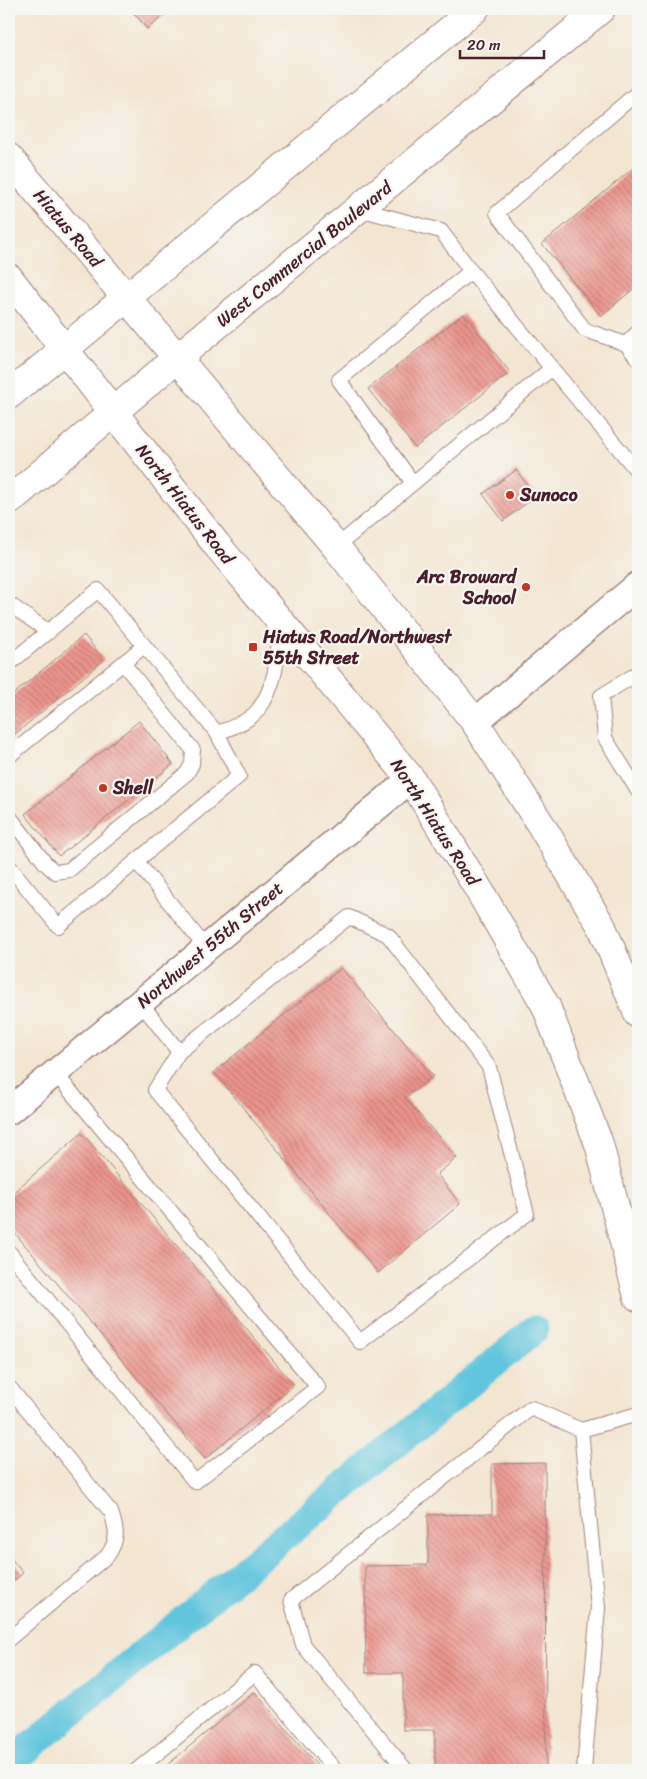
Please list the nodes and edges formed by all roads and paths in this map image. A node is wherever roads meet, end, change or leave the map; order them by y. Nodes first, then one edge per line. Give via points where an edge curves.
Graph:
1 (475, 9) edge
2 (600, 9) edge
3 (638, 92) edge
4 (9, 158) edge
5 (358, 209) junction
6 (471, 272) junction
7 (9, 278) edge
8 (126, 298) junction
9 (638, 332) edge
10 (626, 344) junction
11 (65, 348) junction
12 (177, 358) junction
13 (638, 359) edge
14 (552, 368) junction
15 (9, 395) edge
16 (114, 413) junction
17 (638, 472) edge
18 (413, 483) junction
19 (9, 501) edge
20 (336, 547) junction
21 (638, 585) edge
22 (9, 604) edge
23 (280, 623) junction
24 (49, 632) junction
25 (144, 646) junction
26 (123, 663) junction
27 (9, 664) edge
28 (638, 673) edge
29 (475, 722) junction
30 (217, 733) junction
31 (9, 756) edge
32 (411, 779) junction
33 (638, 790) edge
34 (9, 816) edge
35 (137, 862) junction
36 (9, 866) edge
37 (206, 948) junction
38 (140, 1002) junction
39 (638, 1014) edge
40 (179, 1052) junction
41 (55, 1072) junction
42 (9, 1111) edge
43 (9, 1252) edge
44 (638, 1297) edge
45 (9, 1387) edge
46 (638, 1414) edge
47 (581, 1430) junction
48 (9, 1639) edge
49 (137, 1770) edge
50 (335, 1770) edge
51 (406, 1770) edge
52 (584, 1770) edge

1 - 8 main road
2 - 5 main road, West Commercial Boulevard
3 - 10 lane via 497,213 585,330
4 - 8 main road, Hiatus Road
5 - 6 lane via 441,231
5 - 12 main road, West Commercial Boulevard
6 - 14 lane
6 - 18 lane via 339,380
7 - 11 main road
8 - 11 main road
8 - 12 main road
9 - 10 lane
10 - 13 lane
11 - 15 main road
11 - 16 main road
12 - 16 main road, West Commercial Boulevard
12 - 20 main road
14 - 17 lane
14 - 18 lane
16 - 19 main road, West Commercial Boulevard
16 - 23 main road, North Hiatus Road
18 - 20 lane
20 - 29 main road
21 - 29 street
22 - 24 lane
23 - 30 lane via 270,690 257,712 238,725
23 - 32 main road, North Hiatus Road
24 - 25 lane via 98,590
24 - 27 lane
25 - 26 lane
25 - 30 lane
26 - 31 lane
26 - 34 lane via 193,750 187,774 69,870 55,872 46,864
28 - 33 lane via 601,696 605,738
29 - 39 main road via 602,928
30 - 35 lane via 239,776
32 - 37 street, Northwest 55th Street
32 - 44 main road, North Hiatus Road via 546,1006 599,1144
35 - 36 lane via 58,926
35 - 37 lane
37 - 38 street, Northwest 55th Street
38 - 40 lane
38 - 41 street, Northwest 55th Street
40 - 40 lane via 349,918 388,935 489,1067 527,1214 360,1342 155,1090
41 - 42 street, Northwest 55th Street
41 - 43 lane via 318,1387 195,1482
45 - 48 lane via 111,1512 116,1535 107,1556
46 - 47 lane
47 - 51 lane via 531,1408 291,1600 303,1645
47 - 52 lane via 598,1608
49 - 50 lane via 255,1674

